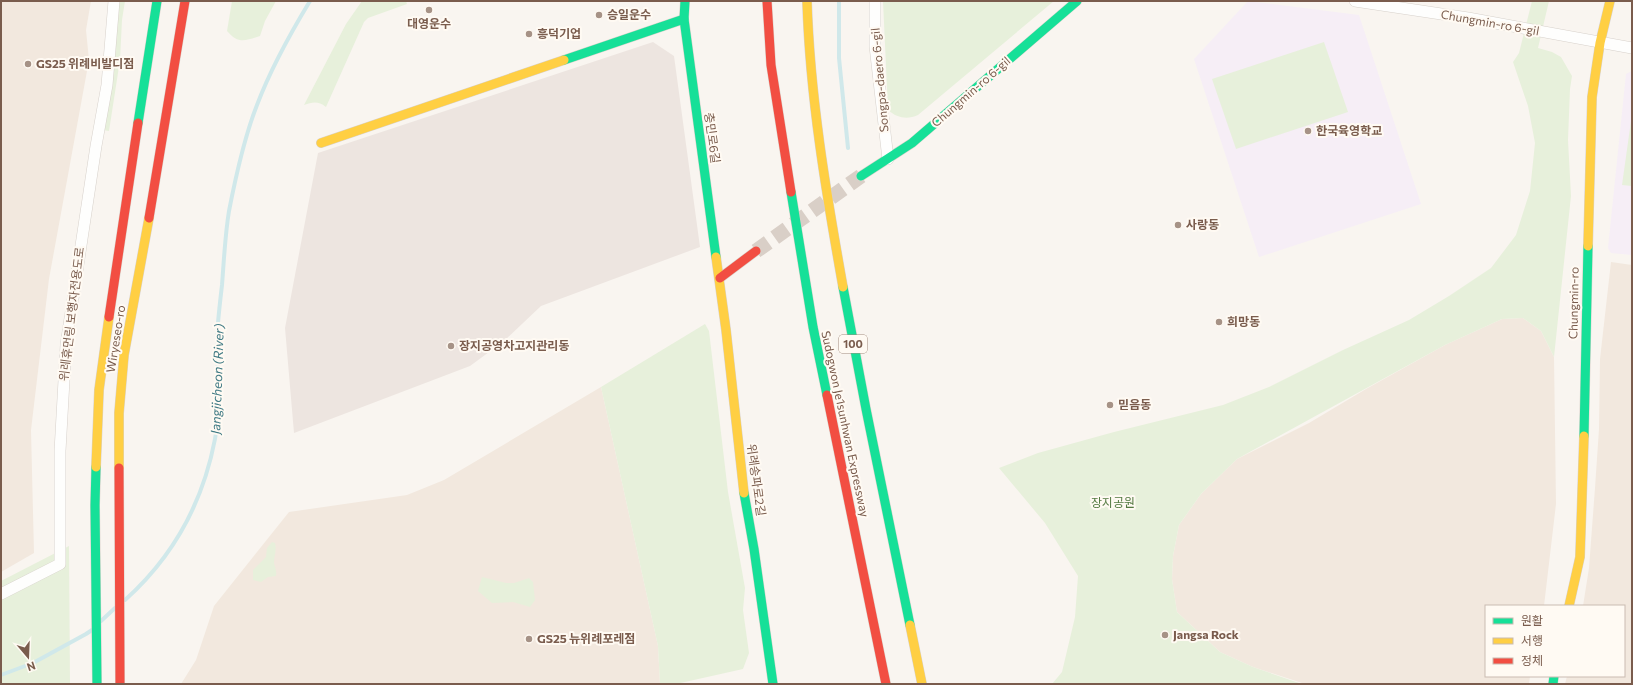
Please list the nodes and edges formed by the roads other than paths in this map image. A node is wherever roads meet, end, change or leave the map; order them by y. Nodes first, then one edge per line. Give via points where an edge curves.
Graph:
1 (114, 1) edge
2 (157, 1) edge
3 (185, 1) edge
4 (684, 1) edge
5 (767, 1) edge
6 (807, 1) edge
7 (875, 1) edge
8 (1077, 1) edge
9 (1355, 1) edge
10 (1610, 1) edge
11 (684, 19) junction
12 (1600, 43) junction
13 (1632, 48) edge
14 (321, 143) dead end
15 (888, 159) junction
16 (860, 176) tunnel mouth
17 (756, 251) tunnel mouth
18 (720, 278) junction
19 (1, 594) edge
20 (1569, 605) edge
21 (97, 684) edge
22 (120, 684) edge
23 (773, 684) edge
24 (886, 684) edge
25 (922, 684) edge

1 - 19 street, 위례휴먼링 보행자전용도로 via 108,85 96,146 66,345 60,451 60,564
2 - 21 main road, Wiryeseo-ro via 103,351 97,437
3 - 22 main road, Wiryeseo-ro via 124,355 119,414
4 - 11 main road, 충민로6길
5 - 24 main road, Sudogwon Je1sunhwan Expressway via 770,65 813,327
6 - 25 main road, Sudogwon Je1sunhwan Expressway / 100 via 807,42 823,168 846,310
7 - 15 street, Songpa-daero 6-gil via 875,46
8 - 15 main road, Chungmin-ro 6-gil via 912,143
9 - 12 street, Chungmin-ro 6-gil via 1478,20
10 - 12 main road, Chungmin-ro
11 - 14 main road
11 - 18 main road, 충민로6길
12 - 13 street, Chungmin-ro 6-gil
12 - 20 main road, Chungmin-ro via 1592,97 1580,557
15 - 16 main road, Chungmin-ro 6-gil
17 - 18 main road
18 - 23 main road, 위례송파로2길 via 743,488

